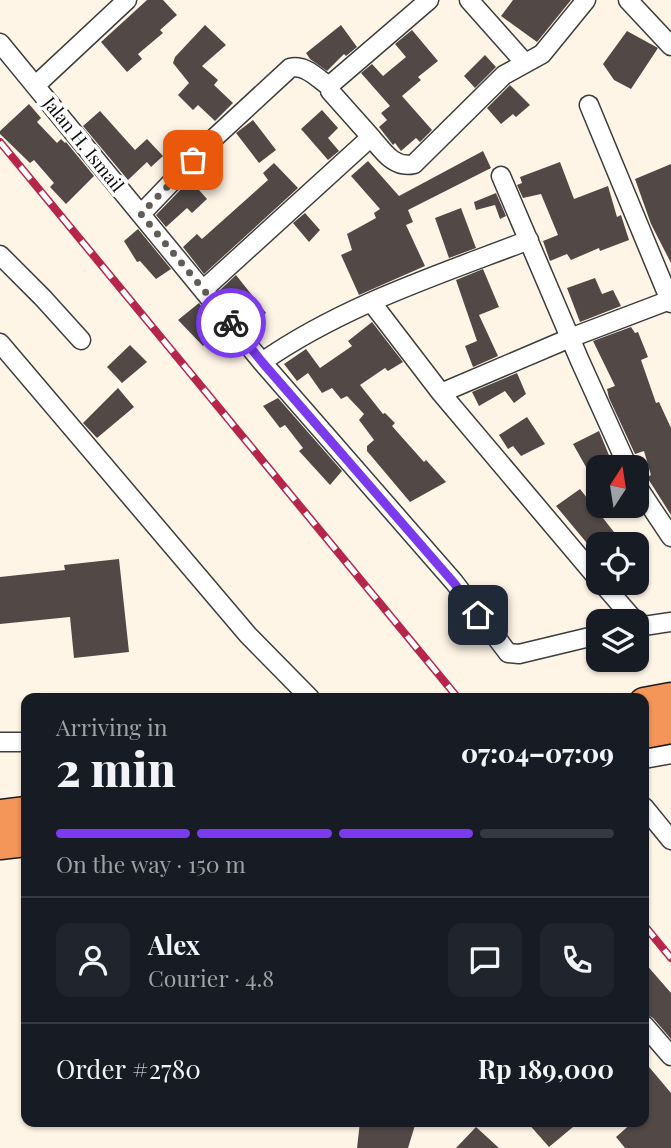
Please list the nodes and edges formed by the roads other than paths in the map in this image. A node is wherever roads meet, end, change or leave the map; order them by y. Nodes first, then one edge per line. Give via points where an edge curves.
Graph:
1 (127, 0) edge
2 (429, 0) edge
3 (469, 0) edge
4 (586, 0) edge
5 (628, 0) edge
6 (0, 43) edge
7 (671, 46) edge
8 (525, 64) junction
9 (36, 85) junction
10 (330, 87) junction
11 (589, 106) dead end
12 (371, 137) junction
13 (501, 176) dead end
14 (141, 214) junction
15 (528, 240) junction
16 (4, 259) edge
17 (204, 289) junction
18 (670, 302) edge
19 (372, 303) junction
20 (570, 338) junction
21 (81, 340) dead end
22 (0, 343) edge
23 (262, 362) junction
24 (441, 393) junction
25 (623, 455) edge
26 (649, 503) edge
27 (671, 537) edge
28 (586, 565) edge
29 (612, 595) edge
30 (624, 609) edge
31 (671, 622) edge
32 (649, 624) edge
33 (586, 638) edge
34 (305, 693) edge
35 (671, 698) edge
36 (649, 702) edge
37 (671, 729) edge
38 (649, 732) edge
39 (21, 741) edge
40 (0, 742) edge
41 (671, 754) edge
42 (649, 758) edge
43 (21, 813) edge
44 (649, 813) edge
45 (0, 815) edge
46 (671, 840) edge
47 (21, 842) edge
48 (0, 844) edge
49 (649, 1031) edge
50 (671, 1056) edge

1 - 9 street
2 - 10 street
3 - 8 street
4 - 8 street via 542,54
5 - 7 street
6 - 9 street, Jalan H. Ismail
8 - 12 street via 504,75 414,164 393,162
9 - 14 street, Jalan H. Ismail
10 - 12 street
10 - 14 street via 305,68 289,68
11 - 18 street
12 - 17 street
13 - 15 street
14 - 17 street, Jalan H. Ismail
15 - 19 street
15 - 20 street
16 - 21 street
17 - 23 street, Jalan H. Ismail
18 - 20 street
19 - 23 street via 293,340
19 - 24 street
20 - 24 street
20 - 25 street
22 - 34 street via 248,635
23 - 33 street, Jalan H. Ismail via 454,583 508,653
24 - 28 street
26 - 27 street
29 - 30 street
31 - 32 street
35 - 36 highway
37 - 38 highway
39 - 40 street
41 - 42 street
43 - 45 highway
44 - 46 street
47 - 48 highway
49 - 50 street

